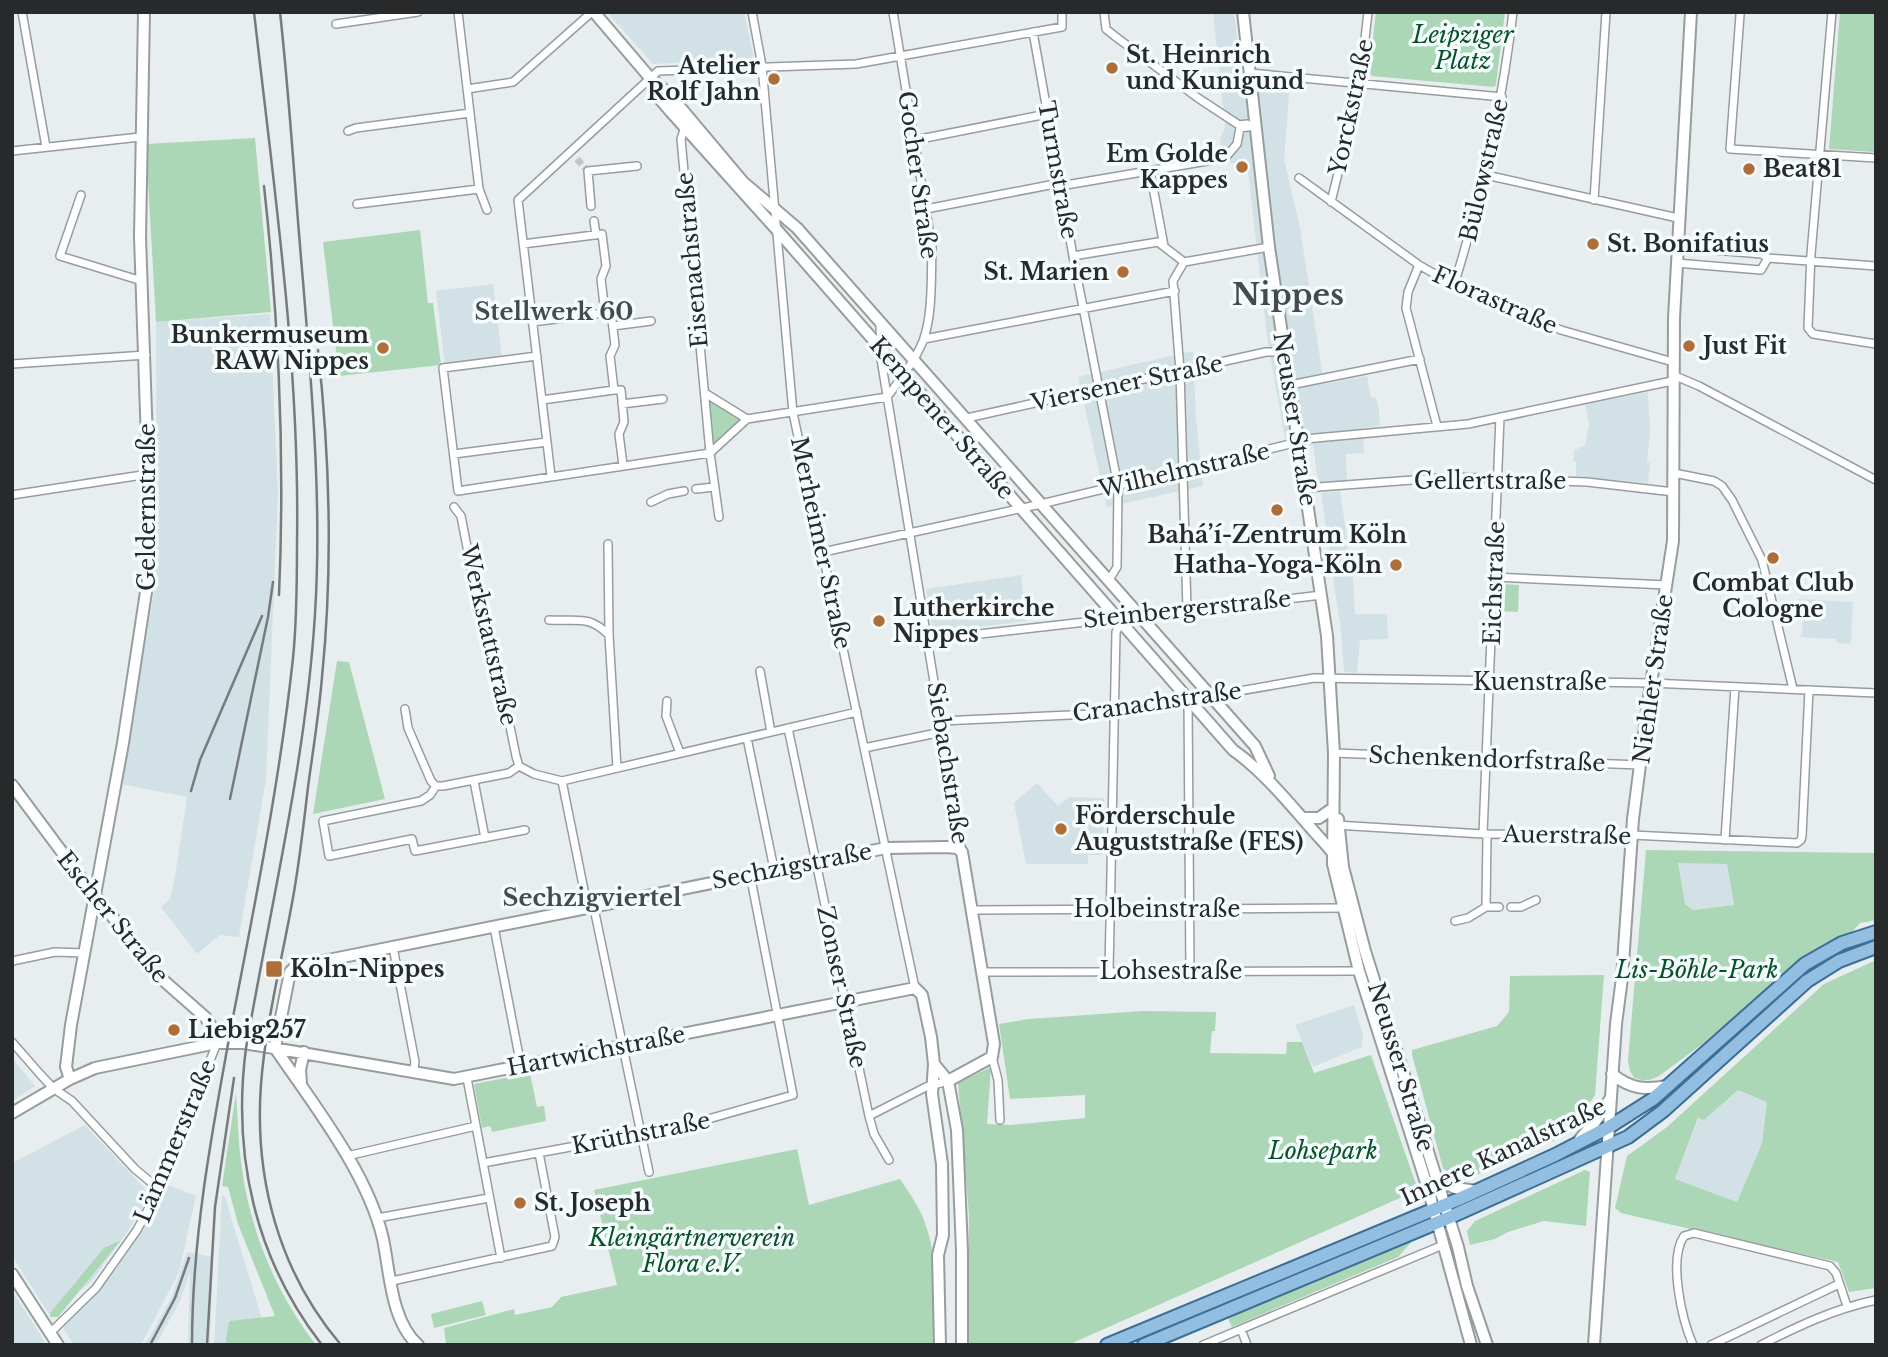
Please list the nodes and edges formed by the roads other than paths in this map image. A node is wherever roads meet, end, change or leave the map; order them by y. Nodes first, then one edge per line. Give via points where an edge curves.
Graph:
1 (22, 12) edge
2 (144, 12) edge
3 (418, 12) edge
4 (458, 12) edge
5 (593, 12) edge
6 (752, 12) edge
7 (893, 12) edge
8 (1062, 12) edge
9 (1104, 12) edge
10 (1243, 12) edge
11 (1368, 12) edge
12 (1513, 12) edge
13 (1606, 12) edge
14 (1691, 12) edge
15 (1832, 12) edge
16 (1740, 15) dead end
17 (336, 24) dead end
18 (1033, 32) junction
19 (901, 55) junction
20 (762, 66) junction
21 (1250, 73) junction
22 (651, 79) junction
23 (1360, 83) junction
24 (467, 89) junction
25 (1502, 97) junction
26 (470, 113) junction
27 (1047, 114) junction
28 (1255, 124) junction
29 (1240, 126) junction
30 (684, 127) junction
31 (348, 131) dead end
32 (140, 137) junction
33 (915, 140) junction
34 (46, 147) junction
35 (12, 151) edge
36 (570, 152) junction
37 (1819, 154) junction
38 (1876, 158) edge
39 (577, 159) tunnel mouth
40 (637, 166) dead end
41 (1150, 171) junction
42 (1486, 176) junction
43 (1299, 178) dead end
44 (1060, 184) junction
45 (479, 190) junction
46 (81, 195) dead end
47 (1594, 200) junction
48 (1331, 202) junction
49 (357, 204) dead end
50 (592, 206) dead end
51 (926, 209) junction
52 (776, 210) junction
53 (487, 211) dead end
54 (1678, 218) junction
55 (594, 220) dead end
56 (777, 230) junction
57 (596, 235) junction
58 (523, 244) junction
59 (1164, 247) junction
60 (1269, 247) junction
61 (1677, 247) junction
62 (1073, 256) junction
63 (1768, 258) junction
64 (1184, 262) junction
65 (1812, 262) junction
66 (1676, 263) junction
67 (1419, 265) junction
68 (1876, 266) edge
69 (142, 281) junction
70 (1454, 285) junction
71 (1175, 291) junction
72 (1083, 308) junction
73 (605, 313) junction
74 (651, 321) dead end
75 (533, 322) junction
76 (880, 324) junction
77 (613, 326) junction
78 (924, 339) junction
79 (1876, 344) edge
80 (880, 348) junction
81 (146, 355) junction
82 (537, 356) junction
83 (1285, 357) junction
84 (913, 358) junction
85 (1420, 359) junction
86 (1673, 362) junction
87 (12, 364) edge
88 (1180, 371) junction
89 (903, 375) junction
90 (1673, 378) junction
91 (1290, 385) junction
92 (1100, 389) junction
93 (614, 390) junction
94 (705, 394) junction
95 (887, 397) junction
96 (663, 399) dead end
97 (542, 400) junction
98 (622, 404) junction
99 (793, 413) junction
100 (1500, 417) junction
101 (967, 418) junction
102 (747, 419) junction
103 (1437, 426) junction
104 (1299, 441) junction
105 (547, 442) junction
106 (710, 453) junction
107 (454, 454) junction
108 (623, 466) junction
109 (1184, 470) junction
110 (1674, 473) junction
111 (149, 474) junction
112 (551, 476) junction
113 (1498, 478) junction
114 (1876, 480) edge
115 (1118, 485) junction
116 (714, 487) junction
117 (1305, 488) junction
118 (696, 489) dead end
119 (684, 491) dead end
120 (1674, 492) junction
121 (12, 495) edge
122 (651, 502) dead end
123 (1041, 504) junction
124 (454, 507) dead end
125 (1021, 508) junction
126 (719, 517) dead end
127 (909, 532) junction
128 (608, 544) dead end
129 (823, 552) junction
130 (1494, 577) junction
131 (1109, 580) junction
132 (1667, 585) junction
133 (1322, 595) junction
134 (1187, 609) junction
135 (1139, 614) junction
136 (549, 620) dead end
137 (1118, 620) junction
138 (609, 635) junction
139 (927, 640) junction
140 (760, 671) dead end
141 (1330, 677) junction
142 (1489, 682) junction
143 (1651, 683) junction
144 (1735, 687) junction
145 (1793, 689) junction
146 (1809, 690) junction
147 (1876, 693) edge
148 (1211, 696) junction
149 (1188, 700) junction
150 (667, 701) dead end
151 (405, 709) dead end
152 (857, 712) junction
153 (1113, 713) junction
154 (941, 721) junction
155 (788, 728) junction
156 (771, 732) junction
157 (942, 732) junction
158 (747, 738) junction
159 (1250, 740) junction
160 (864, 748) junction
161 (1237, 753) junction
162 (1334, 753) junction
163 (680, 754) junction
164 (1486, 758) junction
165 (1640, 765) junction
166 (519, 766) junction
167 (617, 768) junction
168 (474, 781) junction
169 (562, 781) junction
170 (12, 785) edge
171 (1334, 785) junction
172 (436, 786) junction
173 (1277, 790) junction
174 (1335, 817) junction
175 (1306, 822) junction
176 (525, 830) dead end
177 (1485, 834) junction
178 (1632, 835) junction
179 (485, 838) junction
180 (1725, 840) junction
181 (886, 848) junction
182 (1332, 851) junction
183 (962, 852) junction
184 (816, 861) junction
185 (1343, 867) junction
186 (775, 869) junction
187 (750, 874) junction
188 (94, 895) junction
189 (1536, 900) dead end
190 (591, 906) junction
191 (1486, 907) junction
192 (1499, 907) dead end
193 (1511, 907) dead end
194 (1342, 908) junction
195 (1109, 909) junction
196 (1190, 909) junction
197 (973, 910) junction
198 (1455, 921) dead end
199 (494, 927) junction
200 (1876, 932) edge
201 (393, 947) junction
202 (1876, 947) edge
203 (85, 953) junction
204 (12, 961) edge
205 (1109, 971) junction
206 (1359, 971) junction
207 (984, 972) junction
208 (1190, 972) junction
209 (1373, 976) junction
210 (915, 988) junction
211 (844, 1002) junction
212 (778, 1015) junction
213 (12, 1042) edge
214 (217, 1043) junction
215 (624, 1046) junction
216 (275, 1048) junction
217 (304, 1052) junction
218 (992, 1057) junction
219 (934, 1064) junction
220 (521, 1066) junction
221 (413, 1072) junction
222 (1612, 1074) junction
223 (467, 1077) junction
224 (71, 1079) junction
225 (948, 1081) junction
226 (933, 1086) junction
227 (1669, 1086) junction
228 (302, 1087) junction
229 (53, 1088) junction
230 (1611, 1097) junction
231 (1412, 1102) junction
232 (1400, 1105) junction
233 (12, 1113) edge
234 (869, 1116) junction
235 (1000, 1119) dead end
236 (476, 1126) junction
237 (1609, 1127) junction
238 (642, 1135) junction
239 (1573, 1146) junction
240 (1609, 1146) junction
241 (539, 1153) junction
242 (347, 1156) junction
243 (889, 1160) dead end
244 (483, 1163) junction
245 (649, 1172) dead end
246 (1436, 1178) junction
247 (159, 1189) junction
248 (1477, 1191) junction
249 (489, 1198) junction
250 (1439, 1207) junction
251 (377, 1218) junction
252 (1443, 1221) junction
253 (960, 1223) junction
254 (943, 1224) junction
255 (1443, 1245) junction
256 (501, 1258) junction
257 (12, 1273) edge
258 (391, 1281) junction
259 (1839, 1283) junction
260 (961, 1298) junction
261 (939, 1300) junction
262 (1876, 1300) edge
263 (1847, 1306) junction
264 (1482, 1328) junction
265 (1241, 1329) junction
266 (1469, 1331) junction
267 (50, 1333) junction
268 (58, 1345) edge
269 (418, 1345) edge
270 (940, 1345) edge
271 (962, 1345) edge
272 (1107, 1345) edge
273 (1144, 1345) edge
274 (1203, 1345) edge
275 (1247, 1345) edge
276 (1471, 1345) edge
277 (1487, 1345) edge
278 (1594, 1345) edge
279 (1693, 1345) edge
280 (1711, 1345) edge
281 (1760, 1345) edge

1 - 34 street
2 - 32 street, Geldernstraße
3 - 17 street
4 - 24 street
5 - 22 street, Kempener Straße
5 - 24 street via 513,82
6 - 20 street, Merheimer Straße
7 - 19 street, Gocher Straße
8 - 18 street via 1062,27
9 - 29 street via 1107,29 1116,37
10 - 21 street, Neusser Straße
11 - 23 street, Yorckstraße
12 - 25 street, Bülowstraße
13 - 47 street
14 - 54 street, Niehler Straße
15 - 37 street
16 - 37 street via 1730,149
18 - 19 street
18 - 27 street, Turmstraße
19 - 20 street via 856,64
19 - 33 street, Gocher Straße
20 - 22 street via 659,71
20 - 52 street, Merheimer Straße
21 - 23 street
21 - 28 street, Neusser Straße
22 - 30 street, Kempener Straße via 659,98
22 - 36 street
22 - 52 street, Kempener Straße via 743,182
23 - 25 street
23 - 48 street, Yorckstraße
24 - 26 street
25 - 42 street, Bülowstraße
26 - 31 street
26 - 45 street
27 - 33 street
27 - 44 street, Turmstraße
28 - 29 street
28 - 60 street, Neusser Straße
29 - 41 street via 1237,144 1225,158
30 - 56 street, Kempener Straße
30 - 94 street, Eisenachstraße via 681,139
32 - 34 street
32 - 69 street, Geldernstraße
33 - 51 street, Gocher Straße
34 - 35 street
36 - 39 street
36 - 58 street via 517,200
37 - 38 street
37 - 65 street
40 - 50 street via 586,170
41 - 44 street
41 - 59 street
42 - 47 street
42 - 70 street, Bülowstraße
43 - 48 street, Florastraße
44 - 51 street
44 - 62 street, Turmstraße
45 - 49 street
45 - 53 street
46 - 69 street via 60,256
47 - 54 street
48 - 67 street, Florastraße
51 - 78 street, Gocher Straße via 932,247
52 - 56 street, Merheimer Straße
52 - 76 street, Kempener Straße
54 - 61 street, Niehler Straße
55 - 57 street
56 - 80 street, Kempener Straße
56 - 99 street, Merheimer Straße
57 - 58 street
57 - 73 street via 602,234 604,248
58 - 75 street
59 - 62 street via 1158,242
59 - 64 street
60 - 64 street
60 - 83 street, Neusser Straße
61 - 63 street
61 - 66 street, Niehler Straße
62 - 72 street, Turmstraße
63 - 65 street
63 - 66 street via 1761,270
64 - 71 street via 1173,281
65 - 68 street
65 - 79 street via 1810,331
66 - 86 street, Niehler Straße
67 - 70 street, Florastraße
67 - 85 street via 1406,300
69 - 81 street, Geldernstraße
70 - 86 street, Florastraße via 1561,330
71 - 72 street
71 - 88 street
72 - 78 street
72 - 92 street, Turmstraße
73 - 75 street
73 - 77 street via 611,312
74 - 77 street
75 - 82 street
76 - 80 street, Siebachstraße
76 - 84 street, Kempener Straße
77 - 93 street
78 - 84 street, Gocher Straße
80 - 89 street, Kempener Straße
80 - 95 street, Siebachstraße
81 - 87 street
81 - 111 street, Geldernstraße
82 - 97 street
82 - 107 street via 443,368
83 - 88 street, Viersener Straße via 1266,352
83 - 91 street, Neusser Straße
84 - 89 street, Gocher Straße
84 - 101 street, Kempener Straße
85 - 91 street
85 - 103 street
86 - 90 street, Niehler Straße
88 - 92 street, Viersener Straße
88 - 109 street
89 - 95 street, Gocher Straße
89 - 125 street, Kempener Straße
90 - 100 street, Wilhelmstraße
90 - 110 street, Niehler Straße
90 - 114 street via 1699,386
91 - 104 street, Neusser Straße
92 - 101 street, Viersener Straße
92 - 115 street, Turmstraße
93 - 97 street
93 - 98 street via 621,390
94 - 102 street
94 - 106 street, Eisenachstraße
95 - 99 street
95 - 127 street, Siebachstraße
96 - 98 street
97 - 105 street
98 - 108 street
99 - 102 street
99 - 129 street, Merheimer Straße
100 - 103 street, Wilhelmstraße
100 - 113 street, Eichstraße
101 - 123 street, Kempener Straße
102 - 106 street
103 - 104 street, Wilhelmstraße
104 - 109 street, Wilhelmstraße
104 - 117 street, Neusser Straße
105 - 107 street
105 - 112 street
106 - 108 street
106 - 116 street, Eisenachstraße
107 - 112 street via 458,491
108 - 112 street
109 - 115 street, Wilhelmstraße
109 - 134 street
110 - 120 street, Niehler Straße
110 - 145 street via 1714,481 1732,500 1762,560
111 - 121 street
111 - 188 street, Geldernstraße via 150,581
113 - 117 street, Gellertstraße
113 - 120 street, Gellertstraße
113 - 130 street, Eichstraße
115 - 123 street, Wilhelmstraße
115 - 131 street, Turmstraße via 1117,567
116 - 118 street
116 - 126 street, Eisenachstraße
117 - 133 street, Neusser Straße
119 - 122 street
120 - 132 street, Niehler Straße
123 - 125 street, Wilhelmstraße
123 - 131 street, Kempener Straße
124 - 166 street, Werkstattstraße via 461,516 482,624 493,643
125 - 127 street, Wilhelmstraße
125 - 137 street, Kempener Straße
127 - 129 street, Wilhelmstraße
127 - 139 street, Siebachstraße
128 - 138 street
129 - 152 street, Merheimer Straße
130 - 132 street
130 - 142 street, Eichstraße
131 - 135 street, Kempener Straße
132 - 143 street, Niehler Straße
133 - 134 street, Steinbergerstraße
133 - 141 street, Neusser Straße
134 - 135 street, Steinbergerstraße
135 - 137 street, Steinbergerstraße
135 - 148 street, Kempener Straße
136 - 138 street via 590,621
137 - 139 street, Steinbergerstraße
137 - 149 street, Kempener Straße
137 - 153 street
138 - 167 street
139 - 154 street, Siebachstraße
140 - 156 street
141 - 142 street, Kuenstraße
141 - 148 street, Cranachstraße
141 - 162 street, Neusser Straße
142 - 143 street, Kuenstraße
142 - 164 street, Eichstraße
143 - 144 street, Kuenstraße
143 - 165 street, Niehler Straße
144 - 145 street, Kuenstraße
144 - 180 street
145 - 146 street, Kuenstraße
146 - 147 street, Kuenstraße
146 - 180 street, Auerstraße via 1802,836 1797,843
148 - 149 street, Cranachstraße
148 - 159 street, Kempener Straße
149 - 153 street, Cranachstraße
149 - 161 street, Kempener Straße
149 - 196 street
150 - 163 street via 666,716
151 - 172 street via 412,741
152 - 155 street
152 - 160 street, Merheimer Straße
153 - 154 street, Cranachstraße
153 - 195 street
154 - 157 street, Siebachstraße
155 - 156 street
155 - 184 street, Zonser Straße
156 - 158 street
157 - 160 street
157 - 183 street, Siebachstraße
158 - 163 street
158 - 186 street
159 - 161 street via 1248,747
159 - 173 street, Kempener Straße
160 - 181 street, Merheimer Straße
161 - 173 street, Kempener Straße
162 - 164 street, Schenkendorfstraße
162 - 171 street, Neusser Straße
163 - 167 street
164 - 165 street, Schenkendorfstraße
164 - 177 street, Eichstraße
165 - 178 street, Niehler Straße
166 - 168 street
166 - 169 street via 534,775
167 - 169 street
168 - 172 street
168 - 179 street
169 - 190 street via 586,900
170 - 188 street, Escher Straße
171 - 174 street, Neusser Straße
171 - 174 street, Neusser Straße
172 - 179 street via 421,801 323,821 329,856 412,839 415,851
173 - 175 street, Kempener Straße
174 - 175 street
174 - 177 street, Auerstraße
174 - 182 street, Neusser Straße
174 - 185 street, Neusser Straße
175 - 182 street, Kempener Straße
176 - 179 street
177 - 178 street, Auerstraße
177 - 191 street, Eichstraße
178 - 180 street, Auerstraße
178 - 222 street, Niehler Straße
181 - 183 street, Sechzigstraße via 947,847
181 - 184 street, Sechzigstraße
181 - 210 street, Merheimer Straße
182 - 185 street, Kempener Straße
182 - 194 street, Neusser Straße
183 - 197 street, Siebachstraße
184 - 186 street, Sechzigstraße
184 - 211 street, Zonser Straße
185 - 209 street, Neusser Straße
186 - 187 street, Sechzigstraße
187 - 190 street, Sechzigstraße
187 - 212 street
188 - 203 street, Geldernstraße
188 - 214 street, Escher Straße via 168,986 205,1017
189 - 193 street
190 - 199 street, Sechzigstraße
190 - 215 street
191 - 192 street
191 - 198 street
194 - 196 street, Holbeinstraße
194 - 206 street, Neusser Straße
195 - 196 street, Holbeinstraße
195 - 197 street, Holbeinstraße
195 - 205 street
196 - 208 street
197 - 207 street, Siebachstraße
199 - 201 street, Sechzigstraße
199 - 220 street
200 - 227 main road, Innere Kanalstraße via 1842,943 1805,964
201 - 216 street, Sechzigstraße via 294,966
201 - 221 street via 415,1062
202 - 240 main road, Innere Kanalstraße via 1839,961 1807,981 1663,1111
203 - 204 street via 55,952
203 - 224 street, Geldernstraße via 68,1047 66,1067
205 - 207 street, Lohsestraße
205 - 208 street, Lohsestraße
206 - 208 street, Lohsestraße
206 - 209 street
206 - 232 street, Neusser Straße
207 - 218 street, Siebachstraße
209 - 231 street, Neusser Straße
210 - 211 street, Hartwichstraße
210 - 219 street, Merheimer Straße via 922,995
211 - 212 street, Hartwichstraße
211 - 234 street, Zonser Straße
212 - 215 street, Hartwichstraße
212 - 238 street, Krüthstraße via 791,1097
213 - 229 street
214 - 216 street, Hartwichstraße
214 - 224 street, Hartwichstraße via 95,1068
214 - 247 street, Lämmerstraße
215 - 220 street, Hartwichstraße
215 - 238 street
216 - 217 street, Hartwichstraße
216 - 228 street
217 - 221 street, Hartwichstraße
217 - 228 street
218 - 225 street
218 - 235 street, Siebachstraße
219 - 225 street
219 - 226 street, Merheimer Straße
220 - 223 street, Hartwichstraße
221 - 223 street, Hartwichstraße
222 - 227 street via 1634,1088
222 - 230 street, Niehler Straße
223 - 236 street
224 - 229 street, Hartwichstraße
225 - 226 street
225 - 253 street via 957,1130
226 - 234 street
226 - 254 street, Merheimer Straße
227 - 237 main road, Innere Kanalstraße
228 - 242 street
229 - 233 street, Hartwichstraße
229 - 247 street via 72,1101
230 - 237 street, Niehler Straße
230 - 239 street
231 - 232 street
231 - 246 street, Neusser Straße
232 - 250 street, Neusser Straße
234 - 243 street, Zonser Straße
236 - 242 street
236 - 244 street
237 - 239 main road, Innere Kanalstraße
237 - 240 street, Niehler Straße
238 - 241 street, Krüthstraße
238 - 245 street
239 - 248 main road, Innere Kanalstraße
240 - 252 main road, Innere Kanalstraße
240 - 278 street, Niehler Straße
241 - 244 street, Krüthstraße
241 - 256 street via 555,1242
242 - 251 street
244 - 249 street
246 - 248 street via 1455,1188
246 - 250 street, Neusser Straße
247 - 267 street, Lämmerstraße via 96,1288
248 - 250 main road, Innere Kanalstraße
249 - 251 street
249 - 256 street
250 - 252 street, Neusser Straße
250 - 272 main road, Innere Kanalstraße
251 - 258 street
252 - 255 street, Neusser Straße
252 - 264 street, Neusser Straße
252 - 273 main road, Innere Kanalstraße
253 - 254 street
253 - 260 street
254 - 261 street, Merheimer Straße
255 - 265 street
255 - 266 street, Neusser Straße
256 - 258 street
257 - 267 street
258 - 269 street via 403,1327
259 - 263 street
259 - 279 street via 1830,1266 1694,1233 1684,1236 1678,1276
259 - 280 street
260 - 261 street via 946,1293
260 - 271 street
261 - 270 street, Merheimer Straße
262 - 263 street
263 - 281 street
264 - 266 street via 1476,1334
264 - 277 street, Neusser Straße
265 - 274 street
265 - 275 street
266 - 276 street, Neusser Straße
267 - 268 street

